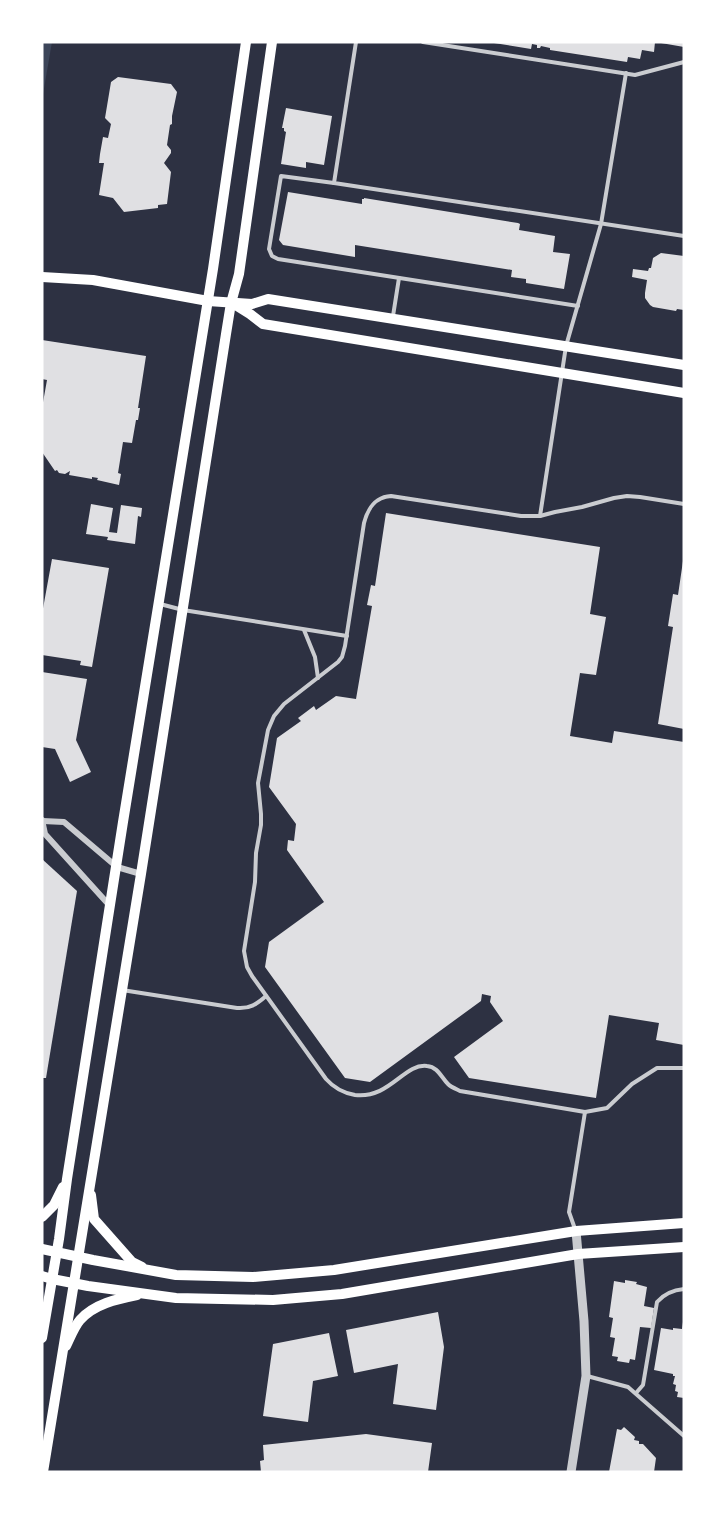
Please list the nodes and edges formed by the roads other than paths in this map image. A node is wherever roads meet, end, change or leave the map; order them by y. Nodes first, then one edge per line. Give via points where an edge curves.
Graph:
1 (246, 42) edge
2 (272, 42) edge
3 (356, 42) edge
4 (423, 42) edge
5 (684, 62) edge
6 (626, 73) junction
7 (334, 183) junction
8 (601, 224) junction
9 (684, 236) edge
10 (42, 277) edge
11 (399, 278) junction
12 (207, 301) junction
13 (231, 303) junction
14 (578, 306) junction
15 (392, 318) junction
16 (566, 346) junction
17 (684, 365) edge
18 (562, 372) junction
19 (684, 393) edge
20 (684, 504) edge
21 (540, 516) junction
22 (159, 604) junction
23 (183, 610) junction
24 (304, 630) junction
25 (346, 636) junction
26 (318, 678) junction
27 (43, 820) edge
28 (117, 867) junction
29 (141, 874) junction
30 (110, 906) junction
31 (122, 989) junction
32 (266, 996) junction
33 (684, 1068) edge
34 (585, 1112) junction
35 (67, 1179) junction
36 (89, 1184) junction
37 (42, 1217) edge
38 (684, 1223) edge
39 (576, 1231) junction
40 (684, 1247) edge
41 (42, 1249) edge
42 (57, 1252) junction
43 (578, 1254) junction
44 (78, 1257) junction
45 (147, 1270) junction
46 (47, 1278) edge
47 (73, 1284) junction
48 (684, 1289) edge
49 (144, 1294) junction
50 (42, 1338) edge
51 (62, 1354) junction
52 (586, 1376) junction
53 (636, 1393) junction
54 (684, 1436) edge
55 (43, 1472) edge
56 (571, 1472) edge

1 - 12 main road
2 - 13 main road via 239,274
3 - 7 lane
4 - 6 lane
5 - 6 lane via 635,75
6 - 8 lane
7 - 8 lane
7 - 11 lane via 281,176 268,249 272,256
8 - 9 lane
8 - 14 lane
10 - 12 main road via 93,280
11 - 14 lane
11 - 15 lane
12 - 13 main road
12 - 22 main road
13 - 15 main road via 268,299
13 - 18 main road via 263,324
13 - 23 main road
14 - 16 lane
15 - 16 main road
16 - 17 main road
16 - 18 lane
18 - 19 main road
18 - 21 lane
20 - 21 lane via 627,496
21 - 25 lane via 391,496 380,499 366,514
22 - 23 lane
22 - 28 main road
23 - 24 lane
23 - 29 main road
24 - 25 lane
24 - 26 lane
25 - 26 lane via 342,657
26 - 32 lane via 289,699 274,716 258,783 261,825 244,951 247,967
27 - 28 street via 64,822
27 - 30 street via 45,834
28 - 29 street
28 - 30 main road
29 - 31 main road
30 - 35 main road
31 - 32 lane via 237,1008 256,1005
31 - 36 main road
32 - 34 lane via 326,1079 345,1093 379,1092 413,1069 426,1065 460,1091
33 - 34 lane via 657,1068 632,1084 607,1108
34 - 39 lane via 569,1212
35 - 37 main road via 54,1205
35 - 42 main road
36 - 44 main road
36 - 45 main road via 94,1219 132,1262
38 - 39 main road
39 - 43 street
39 - 45 main road via 334,1270 253,1277 176,1275
40 - 43 main road
41 - 42 main road
42 - 44 main road
42 - 46 main road
43 - 49 main road via 342,1294 273,1300
43 - 52 street
44 - 45 main road
44 - 47 main road
46 - 47 main road
46 - 50 main road
47 - 49 main road
47 - 51 main road
48 - 53 lane via 657,1302 643,1385
49 - 51 main road via 93,1310 79,1321
51 - 55 main road
52 - 53 lane via 628,1387
52 - 56 street
53 - 54 lane

